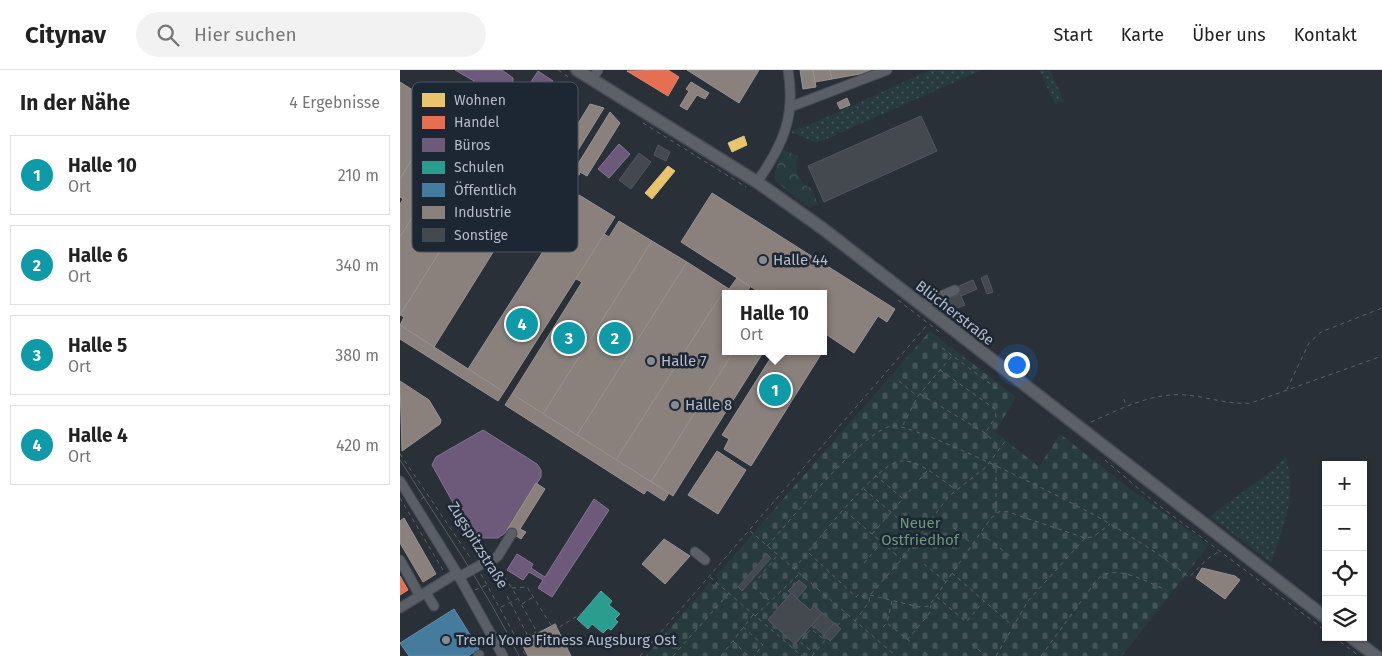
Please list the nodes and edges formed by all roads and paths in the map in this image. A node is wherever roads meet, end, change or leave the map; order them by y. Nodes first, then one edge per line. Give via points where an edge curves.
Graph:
1 (577, 70) edge
2 (788, 70) edge
3 (887, 70) edge
4 (595, 75) edge
5 (790, 107) junction
6 (757, 182) junction
7 (955, 290) dead end
8 (923, 306) junction
9 (1382, 308) edge
10 (928, 324) dead end
11 (942, 348) dead end
12 (952, 356) junction
13 (1382, 356) edge
14 (940, 370) junction
15 (899, 381) dead end
16 (1287, 390) junction
17 (1000, 392) dead end
18 (920, 394) junction
19 (918, 396) junction
20 (1124, 400) dead end
21 (1127, 407) junction
22 (902, 426) junction
23 (1079, 428) junction
24 (985, 434) junction
25 (1006, 440) dead end
26 (1001, 447) junction
27 (400, 454) edge
28 (990, 463) junction
29 (996, 467) junction
30 (927, 470) junction
31 (875, 475) junction
32 (400, 481) edge
33 (863, 488) junction
34 (956, 490) junction
35 (428, 496) junction
36 (400, 498) edge
37 (902, 499) junction
38 (420, 503) dead end
39 (445, 510) dead end
40 (844, 510) junction
41 (441, 512) junction
42 (891, 512) junction
43 (996, 513) junction
44 (448, 515) dead end
45 (444, 517) junction
46 (452, 520) dead end
47 (448, 523) junction
48 (454, 524) dead end
49 (1111, 524) junction
50 (450, 526) junction
51 (908, 527) dead end
52 (954, 528) dead end
53 (749, 530) junction
54 (512, 533) dead end
55 (981, 533) junction
56 (872, 534) junction
57 (1085, 538) junction
58 (881, 542) junction
59 (973, 544) junction
60 (767, 546) junction
61 (696, 552) dead end
62 (1220, 552) dead end
63 (808, 553) junction
64 (778, 556) junction
65 (1011, 557) dead end
66 (400, 560) edge
67 (705, 560) dead end
68 (901, 560) junction
69 (864, 563) dead end
70 (491, 564) junction
71 (924, 564) dead end
72 (476, 567) junction
73 (794, 569) junction
74 (952, 573) junction
75 (800, 574) junction
76 (458, 575) junction
77 (709, 576) junction
78 (448, 578) junction
79 (946, 582) junction
80 (512, 588) junction
81 (1166, 590) dead end
82 (729, 593) junction
83 (423, 594) junction
84 (870, 595) junction
85 (507, 596) dead end
86 (936, 596) junction
87 (534, 597) junction
88 (518, 598) junction
89 (769, 600) junction
90 (984, 600) junction
91 (892, 601) junction
92 (510, 602) junction
93 (869, 602) junction
94 (521, 604) junction
95 (931, 604) junction
96 (434, 606) dead end
97 (501, 607) junction
98 (400, 608) edge
99 (582, 613) dead end
100 (846, 614) junction
101 (754, 615) junction
102 (1322, 615) edge
103 (855, 621) junction
104 (887, 623) junction
105 (837, 626) dead end
106 (743, 627) junction
107 (883, 627) dead end
108 (1013, 627) junction
109 (528, 636) junction
110 (732, 640) junction
111 (907, 640) junction
112 (518, 641) junction
113 (1339, 641) edge
114 (1357, 641) edge
115 (972, 644) dead end
116 (917, 647) dead end
117 (924, 652) dead end
118 (814, 653) junction
119 (504, 656) edge
120 (526, 656) edge
121 (640, 656) edge
122 (673, 656) edge
123 (721, 656) edge
124 (748, 656) edge
125 (754, 656) edge
126 (802, 656) edge
127 (812, 656) edge
128 (896, 656) edge
129 (929, 656) edge
130 (986, 656) edge
131 (996, 656) edge
132 (1041, 656) edge
133 (1359, 656) edge
134 (1376, 656) edge

1 - 4 main road, Blücherstraße
2 - 5 street
3 - 5 street
4 - 6 main road, Blücherstraße
5 - 6 street via 784,138
6 - 8 main road, Blücherstraße
7 - 8 street
8 - 23 main road, Blücherstraße
9 - 16 path via 1321,332 1310,343
10 - 53 path
11 - 12 path
12 - 14 path
12 - 17 path
13 - 16 path
14 - 18 path
14 - 24 path via 996,411 996,417
15 - 19 path
16 - 21 path via 1251,403 1185,395 1166,396
18 - 19 path
18 - 24 path
19 - 22 path
20 - 21 path
21 - 23 path
22 - 28 path
22 - 60 path via 883,428 854,452
23 - 102 main road, Blücherstraße
24 - 26 path
25 - 26 path
26 - 28 path
27 - 35 path, Zugspitzstraße
28 - 29 path
28 - 34 path
29 - 43 path
29 - 49 path
30 - 31 path via 902,460
30 - 34 path
30 - 37 path
31 - 33 path
31 - 37 path
32 - 76 street
33 - 40 path
33 - 42 path
34 - 68 path
35 - 38 path
35 - 41 path, Zugspitzstraße
36 - 78 path
37 - 42 path
39 - 41 path
40 - 56 path
40 - 63 path
41 - 45 path, Zugspitzstraße
42 - 51 path
42 - 56 path
43 - 55 path
43 - 57 path via 1008,512
44 - 45 path
45 - 47 path, Zugspitzstraße
46 - 47 path
47 - 50 path, Zugspitzstraße
48 - 50 path
49 - 57 path via 1093,537
49 - 62 path via 1188,577 1208,557
50 - 72 path, Zugspitzstraße
52 - 59 path
53 - 60 path
53 - 77 path
54 - 70 street
55 - 59 path
55 - 65 path
56 - 58 path
57 - 108 path via 1028,601
58 - 68 path
58 - 69 path
59 - 74 path
60 - 64 path
61 - 67 street
63 - 73 path
63 - 93 path via 856,597 860,594
64 - 73 path
64 - 89 path via 752,586
66 - 83 street
68 - 84 path
70 - 72 street
70 - 80 path
71 - 79 path
72 - 76 street
72 - 97 path, Zugspitzstraße
73 - 75 path
74 - 79 path
74 - 90 path
75 - 89 path
75 - 100 path
76 - 78 street
76 - 119 street
77 - 82 path
77 - 121 path
78 - 83 street
79 - 86 path
80 - 87 path via 524,586
80 - 88 path
81 - 132 path via 1121,574 1105,573
82 - 101 path
82 - 122 path
83 - 96 street
83 - 98 street
84 - 91 path
84 - 93 path
85 - 92 path
86 - 90 path via 966,622
86 - 95 path
87 - 94 path
87 - 99 path via 551,625 555,622 558,628
88 - 92 path
88 - 94 path
89 - 101 path
90 - 108 path
91 - 95 path via 919,608
91 - 104 path
92 - 97 path
92 - 109 path
93 - 103 path
94 - 109 path via 537,632
95 - 111 path via 929,614
97 - 112 path, Zugspitzstraße
100 - 103 path
100 - 105 path
101 - 106 path
101 - 126 path
103 - 128 path
104 - 107 path
104 - 111 path
106 - 110 path
106 - 125 path via 763,645
108 - 131 path
109 - 112 path
110 - 123 path
110 - 124 path
111 - 116 path
112 - 120 path, Zugspitzstraße
113 - 133 path
114 - 134 main road
115 - 130 path
117 - 129 path
118 - 118 path via 824,640 811,629 800,642
118 - 127 path

